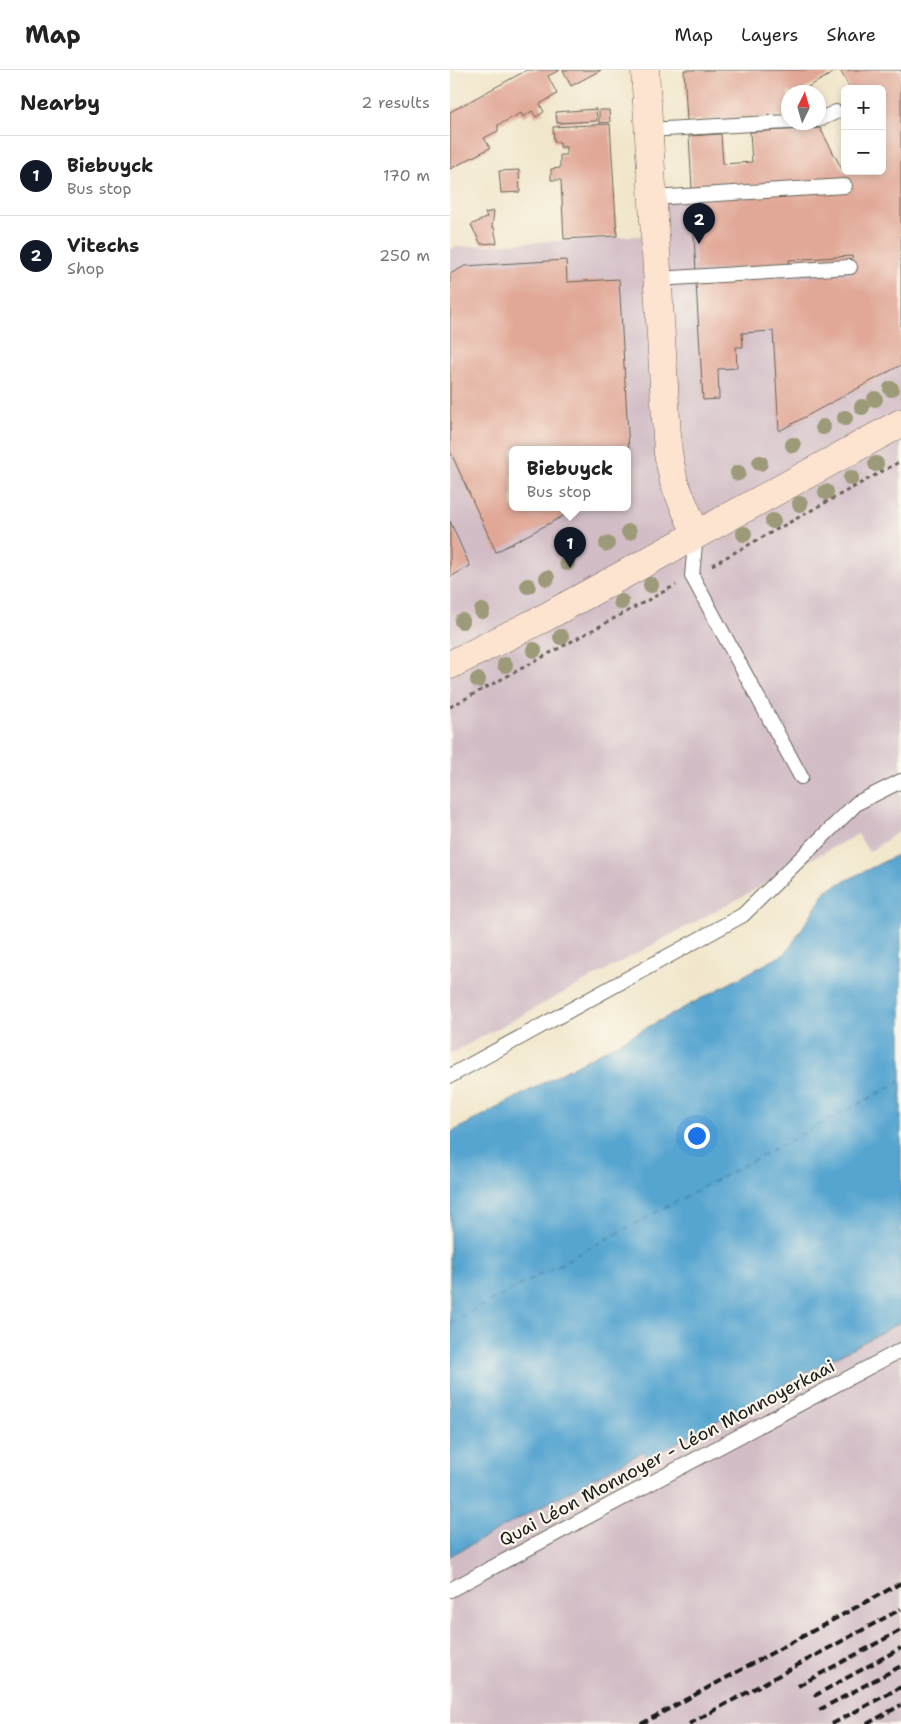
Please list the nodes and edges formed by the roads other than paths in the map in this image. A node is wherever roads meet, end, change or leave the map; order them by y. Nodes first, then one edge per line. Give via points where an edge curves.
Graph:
1 (644, 70) edge
2 (836, 112) dead end
3 (826, 116) edge
4 (781, 122) edge
5 (648, 130) junction
6 (845, 186) dead end
7 (652, 198) junction
8 (850, 267) dead end
9 (658, 279) junction
10 (901, 423) edge
11 (696, 534) junction
12 (450, 665) edge
13 (801, 777) dead end
14 (901, 781) edge
15 (450, 1076) edge
16 (901, 1350) edge
17 (450, 1590) edge

1 - 5 main road
2 - 3 lane
4 - 5 lane
5 - 7 main road
6 - 7 lane
7 - 9 main road
8 - 9 lane
9 - 11 main road via 670,468
10 - 11 main road
11 - 12 main road via 544,618
11 - 13 lane via 692,576
14 - 15 lane via 857,803 743,915
16 - 17 lane, Quai Léon Monnoyer - Léon Monnoyerkaai

